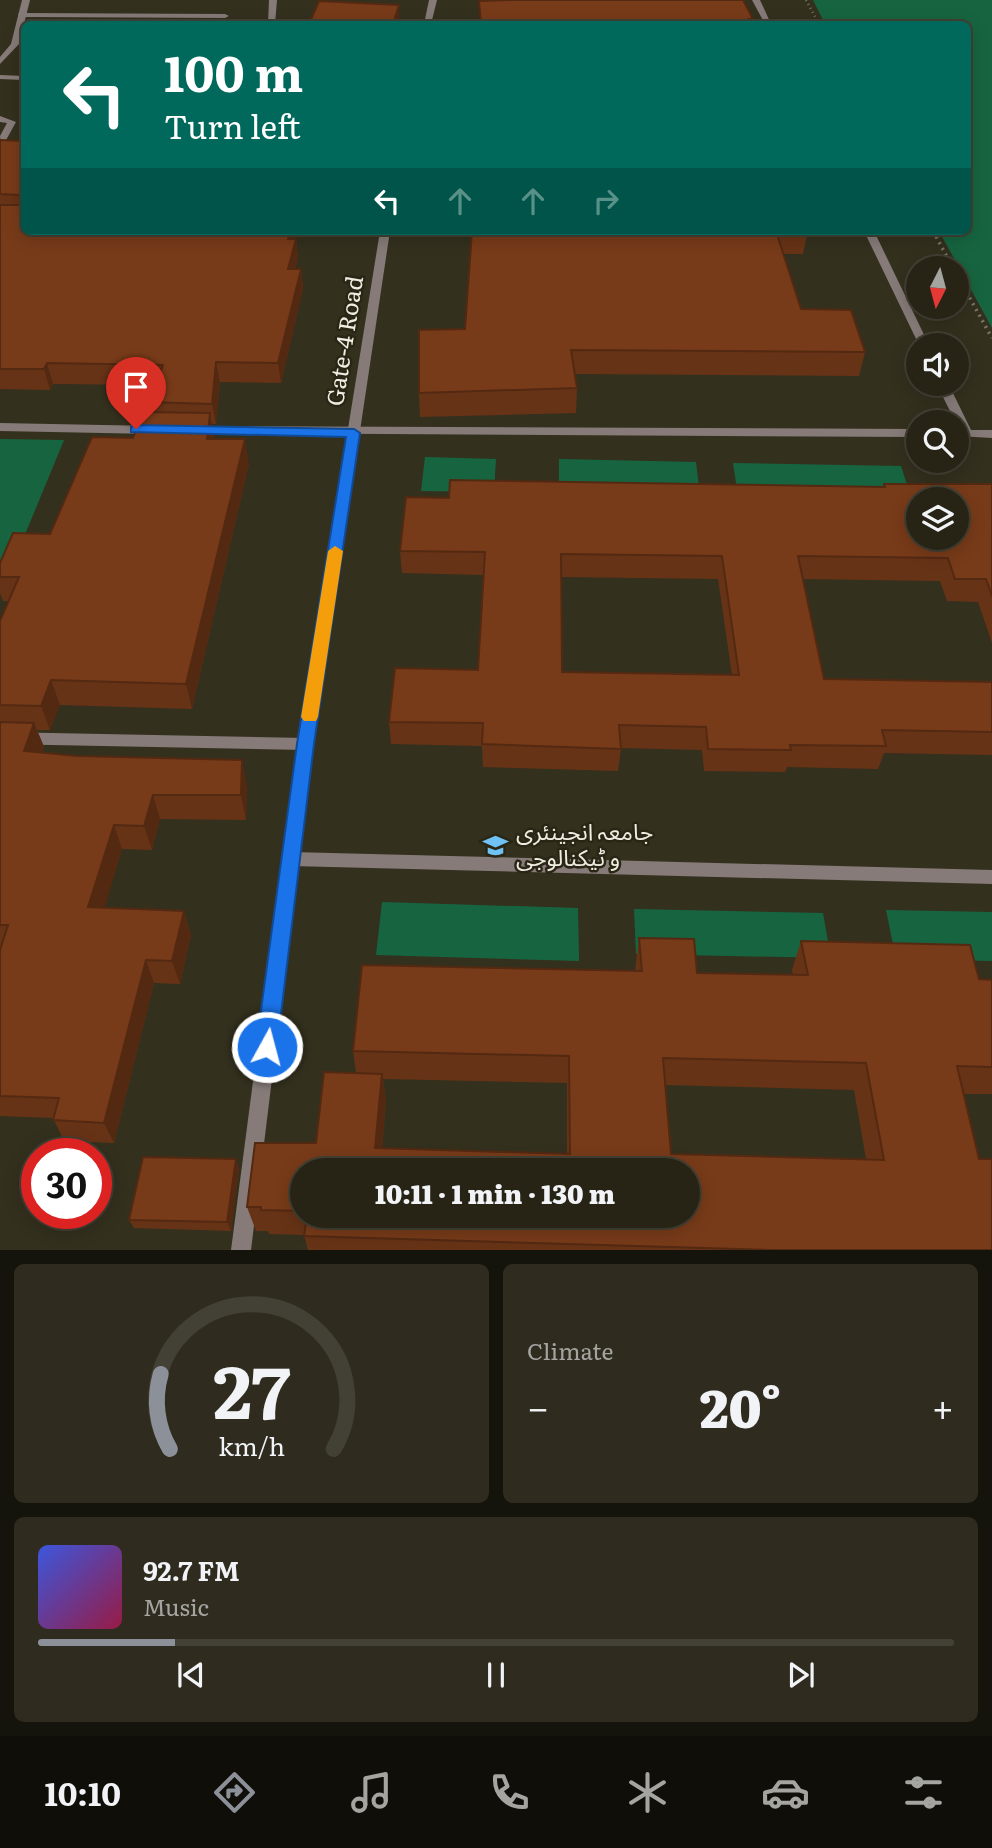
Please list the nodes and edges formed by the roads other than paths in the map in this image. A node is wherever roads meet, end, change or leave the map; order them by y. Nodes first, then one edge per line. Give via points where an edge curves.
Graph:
1 (26, 0) edge
2 (273, 0) edge
3 (433, 0) edge
4 (756, 0) edge
5 (22, 15) junction
6 (225, 16) dead end
7 (272, 21) edge
8 (428, 21) edge
9 (766, 21) edge
10 (15, 44) junction
11 (21, 44) edge
12 (0, 62) edge
13 (0, 77) edge
14 (21, 78) edge
15 (0, 119) edge
16 (12, 122) junction
17 (21, 122) edge
18 (1, 142) edge
19 (384, 235) edge
20 (871, 235) edge
21 (918, 333) edge
22 (0, 427) edge
23 (163, 430) edge
24 (177, 430) edge
25 (354, 433) junction
26 (906, 433) edge
27 (969, 433) edge
28 (992, 434) edge
29 (0, 738) edge
30 (305, 744) junction
31 (291, 859) junction
32 (992, 877) edge
33 (241, 1250) edge

1 - 5 street
2 - 7 street
3 - 8 street
4 - 9 street
5 - 6 street
5 - 10 street
10 - 11 street
10 - 12 street
13 - 14 street
15 - 16 street
16 - 17 street
16 - 18 street
19 - 25 street, Gate-4 Road
20 - 21 street
22 - 23 street
24 - 25 street
25 - 26 street
25 - 30 street, Gate-4 Road
27 - 28 street
29 - 30 street
30 - 31 street, Gate-4 Road
31 - 32 street
31 - 33 street, Gate-4 Road

